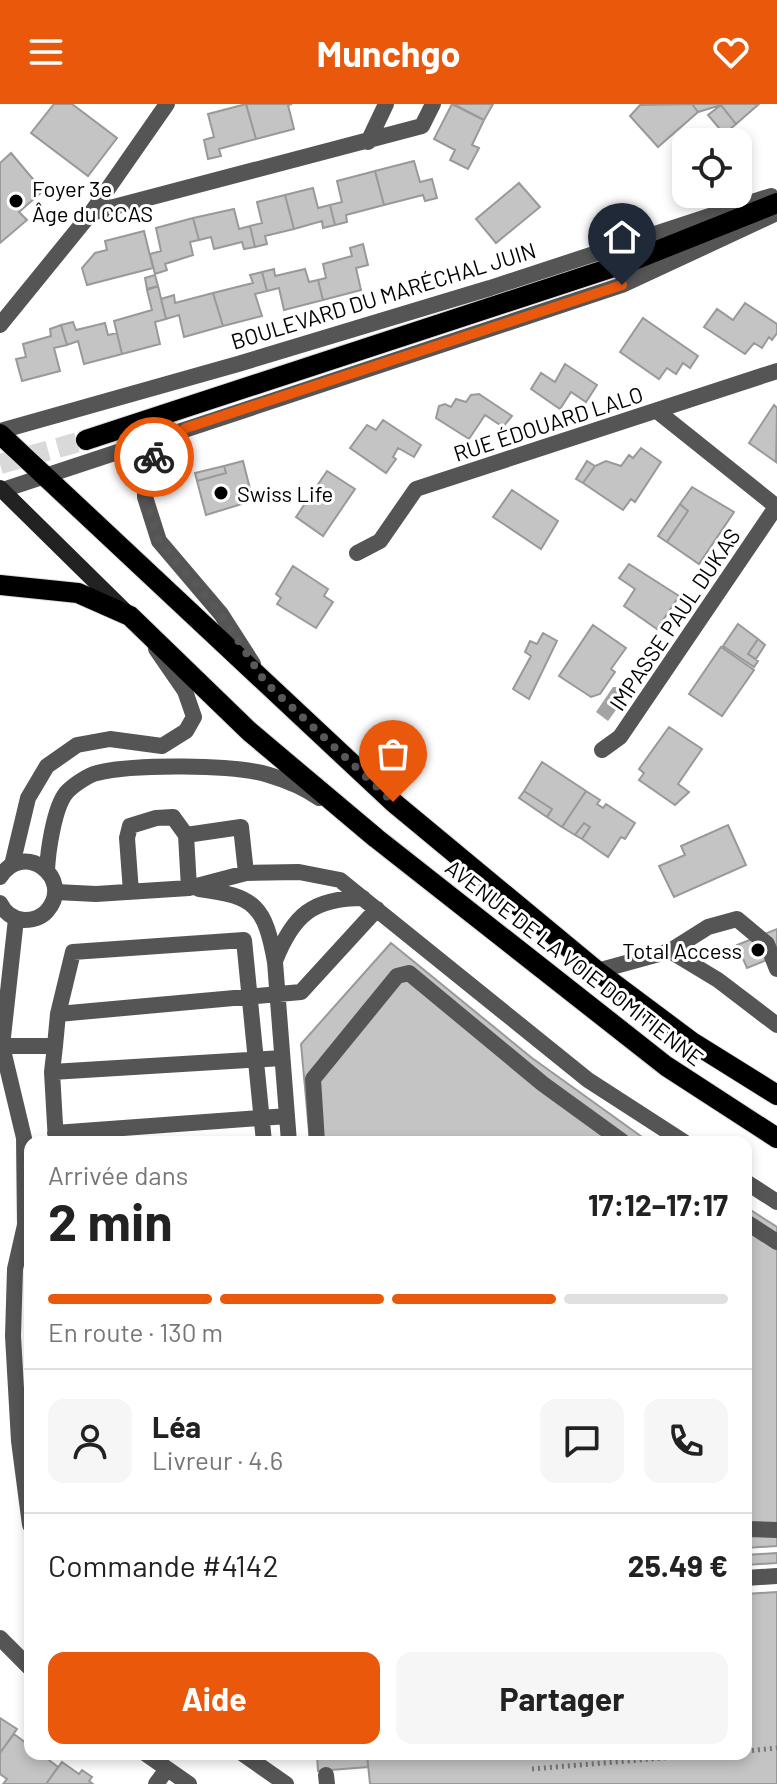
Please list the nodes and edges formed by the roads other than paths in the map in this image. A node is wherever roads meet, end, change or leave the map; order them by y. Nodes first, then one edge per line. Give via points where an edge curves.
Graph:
1 (167, 104) edge
2 (386, 104) edge
3 (433, 104) edge
4 (368, 142) junction
5 (777, 195) edge
6 (777, 203) edge
7 (91, 213) junction
8 (777, 213) edge
9 (0, 325) edge
10 (777, 371) edge
11 (657, 411) junction
12 (186, 428) junction
13 (0, 433) edge
14 (86, 440) tunnel mouth
15 (45, 477) junction
16 (1, 490) edge
17 (776, 507) edge
18 (357, 553) dead end
19 (0, 585) edge
20 (136, 622) junction
21 (265, 682) junction
22 (602, 750) dead end
23 (186, 835) junction
24 (376, 838) junction
25 (47, 870) junction
26 (6, 871) edge
27 (246, 873) junction
28 (189, 888) junction
29 (56, 892) junction
30 (131, 892) junction
31 (363, 898) junction
32 (0, 903) edge
33 (377, 909) junction
34 (16, 919) junction
35 (670, 951) junction
36 (275, 962) junction
37 (777, 969) edge
38 (597, 971) junction
39 (278, 995) junction
40 (249, 998) junction
41 (58, 1014) junction
42 (777, 1025) edge
43 (2, 1046) junction
44 (55, 1046) junction
45 (255, 1058) junction
46 (282, 1058) junction
47 (0, 1064) edge
48 (52, 1072) junction
49 (777, 1095) edge
50 (287, 1116) junction
51 (261, 1117) junction
52 (56, 1136) edge
53 (76, 1136) edge
54 (263, 1136) edge
55 (289, 1136) edge
56 (317, 1136) edge
57 (615, 1136) edge
58 (675, 1136) edge
59 (24, 1138) edge
60 (777, 1138) edge
61 (752, 1186) edge
62 (777, 1202) edge
63 (752, 1226) edge
64 (24, 1236) edge
65 (777, 1242) edge
66 (24, 1479) edge
67 (752, 1529) edge
68 (777, 1530) edge
69 (777, 1576) edge
70 (752, 1578) edge
71 (0, 1638) edge
72 (24, 1662) edge
73 (154, 1760) edge
74 (252, 1760) edge
75 (167, 1769) junction
76 (156, 1784) edge
77 (189, 1784) edge
78 (286, 1784) edge

1 - 7 street
2 - 4 street
3 - 4 street via 422,126
4 - 7 street
5 - 13 street, BOULEVARD DU MARÉCHAL JUIN via 490,288
6 - 14 main road, BOULEVARD DU MARÉCHAL JUIN via 615,267
7 - 9 street
8 - 12 street via 622,285
10 - 11 street, RUE ÉDOUARD LALO
11 - 17 street
11 - 18 street, RUE ÉDOUARD LALO via 416,489 380,541
12 - 15 street
12 - 21 street, AVENUE DE LA VOIE DOMITIENNE via 158,449 145,479 145,497 159,541 221,614
13 - 15 main road, AVENUE DE LA VOIE DOMITIENNE
15 - 16 street
15 - 21 main road, AVENUE DE LA VOIE DOMITIENNE
16 - 20 main road, AVENUE DE LA VOIE DOMITIENNE
17 - 22 street, IMPASSE PAUL DUKAS via 620,737
19 - 20 main road via 78,593
20 - 24 main road, AVENUE DE LA VOIE DOMITIENNE via 250,732
20 - 26 street via 185,691 194,717 186,731 162,746 110,739 77,745 47,766 28,798
21 - 38 main road, AVENUE DE LA VOIE DOMITIENNE via 393,802
23 - 27 street via 241,827
23 - 28 street
23 - 30 street via 173,817 130,826
24 - 25 street via 309,791 267,774 227,768 128,768 93,774 65,794 48,843
24 - 60 main road, AVENUE DE LA VOIE DOMITIENNE via 666,1066
25 - 26 street via 24,861
25 - 29 street
27 - 28 street
27 - 31 street via 299,872 340,880
28 - 30 street
28 - 36 street via 233,893 258,909 270,932
29 - 30 street
29 - 34 street via 43,916
31 - 33 street
31 - 36 street via 339,898 311,908 286,932
32 - 34 street
33 - 39 street via 301,992
33 - 58 street via 588,1080
34 - 43 street
35 - 37 street via 708,927 737,919 767,944
35 - 38 street
35 - 42 street
36 - 39 street
38 - 49 main road, AVENUE DE LA VOIE DOMITIENNE via 692,1042
39 - 40 street
39 - 46 street
40 - 41 street
40 - 41 street via 244,940 73,952
40 - 45 street
41 - 44 street
43 - 44 street
43 - 47 street
43 - 59 street
44 - 48 street
45 - 46 street
45 - 48 street
45 - 51 street
46 - 50 street
48 - 52 street
50 - 51 street
50 - 55 street
51 - 53 street
51 - 54 street
56 - 57 street via 313,1079 397,976 409,973
61 - 62 street
63 - 65 street
64 - 66 street via 15,1269 13,1336
67 - 68 street
69 - 70 street
71 - 72 street
73 - 75 street
74 - 78 street
75 - 76 street
75 - 77 street

